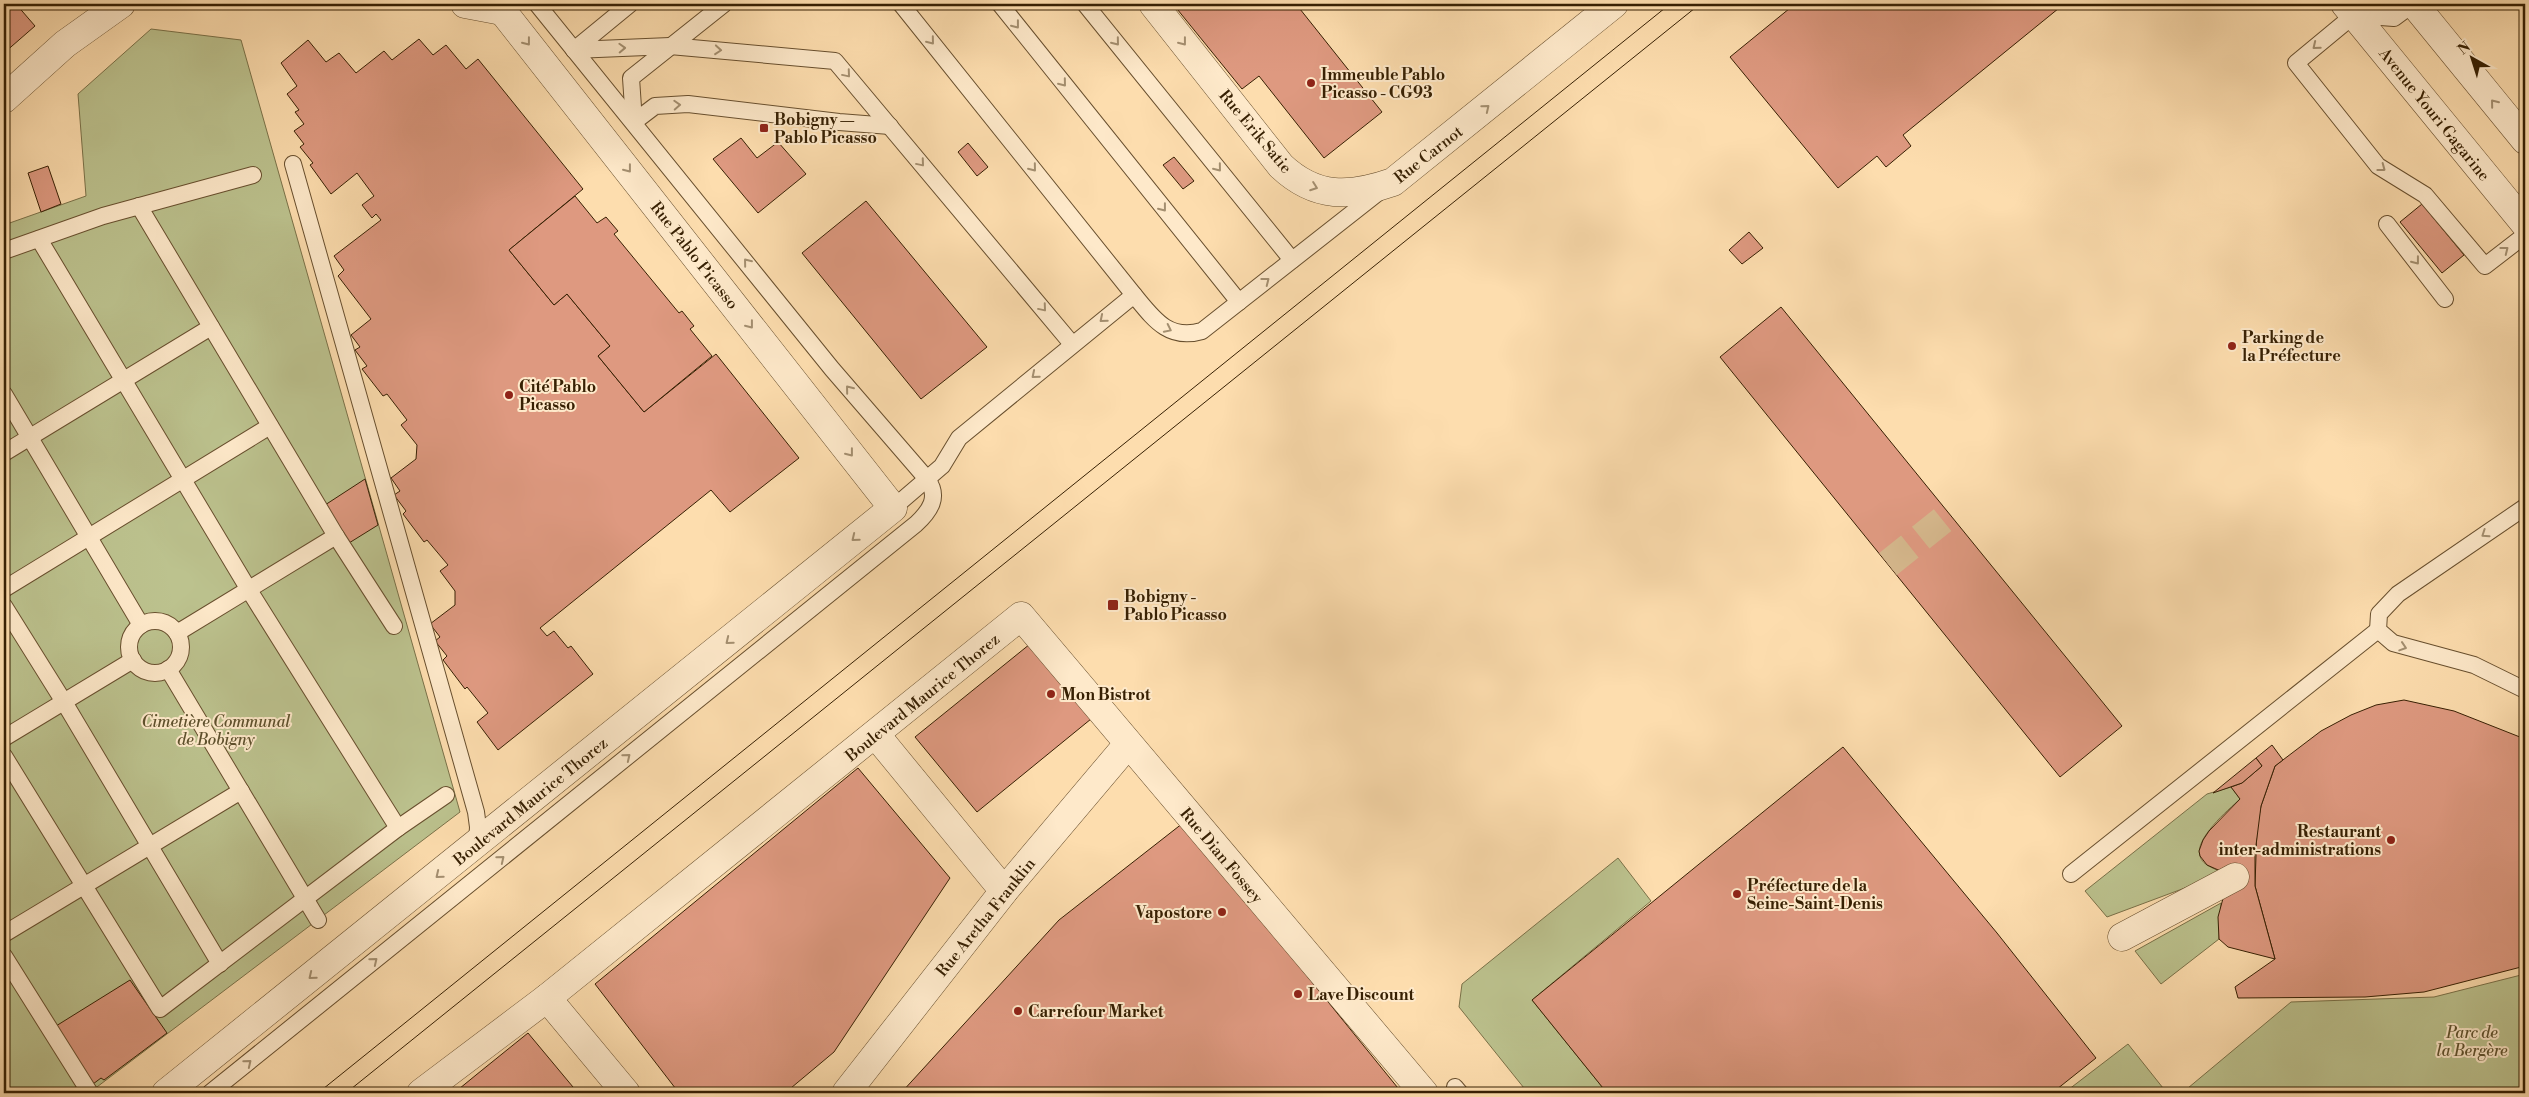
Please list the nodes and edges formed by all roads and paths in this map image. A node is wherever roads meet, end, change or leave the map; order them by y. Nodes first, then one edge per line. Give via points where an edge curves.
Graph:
1 (122, 4) edge
2 (465, 4) edge
3 (537, 4) edge
4 (630, 4) edge
5 (724, 4) edge
6 (900, 4) edge
7 (1000, 4) edge
8 (1085, 4) edge
9 (1153, 4) edge
10 (1614, 4) edge
11 (2413, 4) edge
12 (499, 7) edge
13 (2349, 9) edge
14 (670, 46) junction
15 (574, 50) junction
16 (4, 99) edge
17 (634, 122) junction
18 (890, 126) junction
19 (2521, 134) edge
20 (293, 164) dead end
21 (253, 175) dead end
22 (1393, 182) junction
23 (138, 206) junction
24 (2387, 224) dead end
25 (2525, 224) edge
26 (2525, 235) edge
27 (38, 239) junction
28 (4, 251) edge
29 (1292, 260) junction
30 (1134, 295) junction
31 (2445, 299) dead end
32 (1239, 302) junction
33 (211, 327) junction
34 (1072, 344) junction
35 (124, 381) junction
36 (4, 394) edge
37 (270, 426) junction
38 (30, 438) junction
39 (4, 453) edge
40 (182, 479) junction
41 (928, 479) junction
42 (2525, 507) edge
43 (893, 508) junction
44 (336, 536) junction
45 (89, 537) junction
46 (4, 589) edge
47 (249, 590) junction
48 (4, 606) edge
49 (1021, 616) joint
50 (142, 625) junction
51 (394, 626) dead end
52 (2378, 630) junction
53 (177, 633) junction
54 (133, 660) junction
55 (168, 669) junction
56 (2525, 690) edge
57 (64, 702) junction
58 (876, 735) junction
59 (4, 738) edge
60 (1128, 744) junction
61 (4, 756) edge
62 (241, 791) junction
63 (446, 795) dead end
64 (398, 828) junction
65 (477, 845) junction
66 (150, 846) junction
67 (2071, 874) dead end
68 (2235, 877) dead end
69 (84, 886) junction
70 (1004, 891) junction
71 (306, 899) junction
72 (318, 920) dead end
73 (4, 934) edge
74 (2122, 937) dead end
75 (4, 956) edge
76 (220, 964) junction
77 (547, 998) junction
78 (90, 1093) edge
79 (166, 1093) edge
80 (210, 1093) edge
81 (421, 1093) edge
82 (626, 1093) edge
83 (846, 1093) edge
84 (1424, 1093) edge

1 - 16 street via 65,44
2 - 12 street
3 - 15 lane
4 - 15 lane
5 - 14 lane
6 -> 30 lane, Rue Carnot
7 -> 32 lane
8 -> 29 lane
9 -> 22 street, Rue Erik Satie via 1291,175 1310,186 1343,194
22 -> 10 street, Rue Carnot
11 - 13 lane via 2394,18
19 -> 11 street
12 -> 43 street, Rue Pablo Picasso
13 - 25 street, Avenue Youri Gagarine
13 -> 26 lane via 2296,63 2378,166 2424,194 2485,266
15 -> 14 lane
14 - 17 lane via 631,78
14 -> 18 lane via 835,61
15 - 17 lane
17 -> 18 lane via 655,106 688,104
41 -> 17 lane via 855,396
18 -> 34 lane
20 - 65 lane via 476,812
21 - 23 lane
22 - 29 lane, Rue Carnot
23 - 27 lane
23 - 33 lane
24 -> 31 lane
27 - 28 lane
27 - 35 lane
32 -> 29 lane, Rue Carnot
30 -> 32 lane, Rue Carnot via 1161,326 1180,334 1202,331
30 -> 34 lane
33 - 35 lane
33 - 37 lane
34 -> 41 lane via 959,438 942,466
35 - 38 lane
35 - 40 lane
36 - 38 lane
37 - 40 lane
37 - 44 lane
38 - 39 lane
38 - 45 lane
40 - 45 lane
40 - 47 lane
41 - 43 lane
80 -> 41 lane via 916,524 933,503
42 -> 52 lane via 2398,594 2379,614
43 -> 65 street, Boulevard Maurice Thorez
44 - 47 lane
44 - 51 lane
45 - 46 lane
45 - 50 lane
47 - 53 lane
47 - 64 lane
48 - 57 lane
49 - 58 street, Boulevard Maurice Thorez
49 - 60 street, Rue Dian Fossey
50 - 53 lane via 157,620 168,624
50 - 54 lane via 131,636 129,647
52 -> 56 lane via 2392,643 2474,665
52 - 67 lane
53 - 55 lane via 181,652
54 - 55 lane via 147,672 158,673
54 - 57 lane
55 - 62 lane
57 - 59 lane
57 - 66 lane
58 - 70 street
58 - 77 street, Boulevard Maurice Thorez
60 - 70 street, Rue Aretha Franklin
60 - 84 street, Rue Dian Fossey
61 - 69 lane
62 - 66 lane
62 - 71 lane
63 - 64 lane
64 - 71 lane
65 -> 79 street, Boulevard Maurice Thorez
66 - 69 lane
66 - 76 lane
68 - 74 street
69 - 73 lane
69 - 76 lane via 160,1009
70 - 83 street, Rue Aretha Franklin
71 - 72 lane
71 - 76 lane
75 - 78 lane
77 - 81 street, Boulevard Maurice Thorez
77 - 82 street

